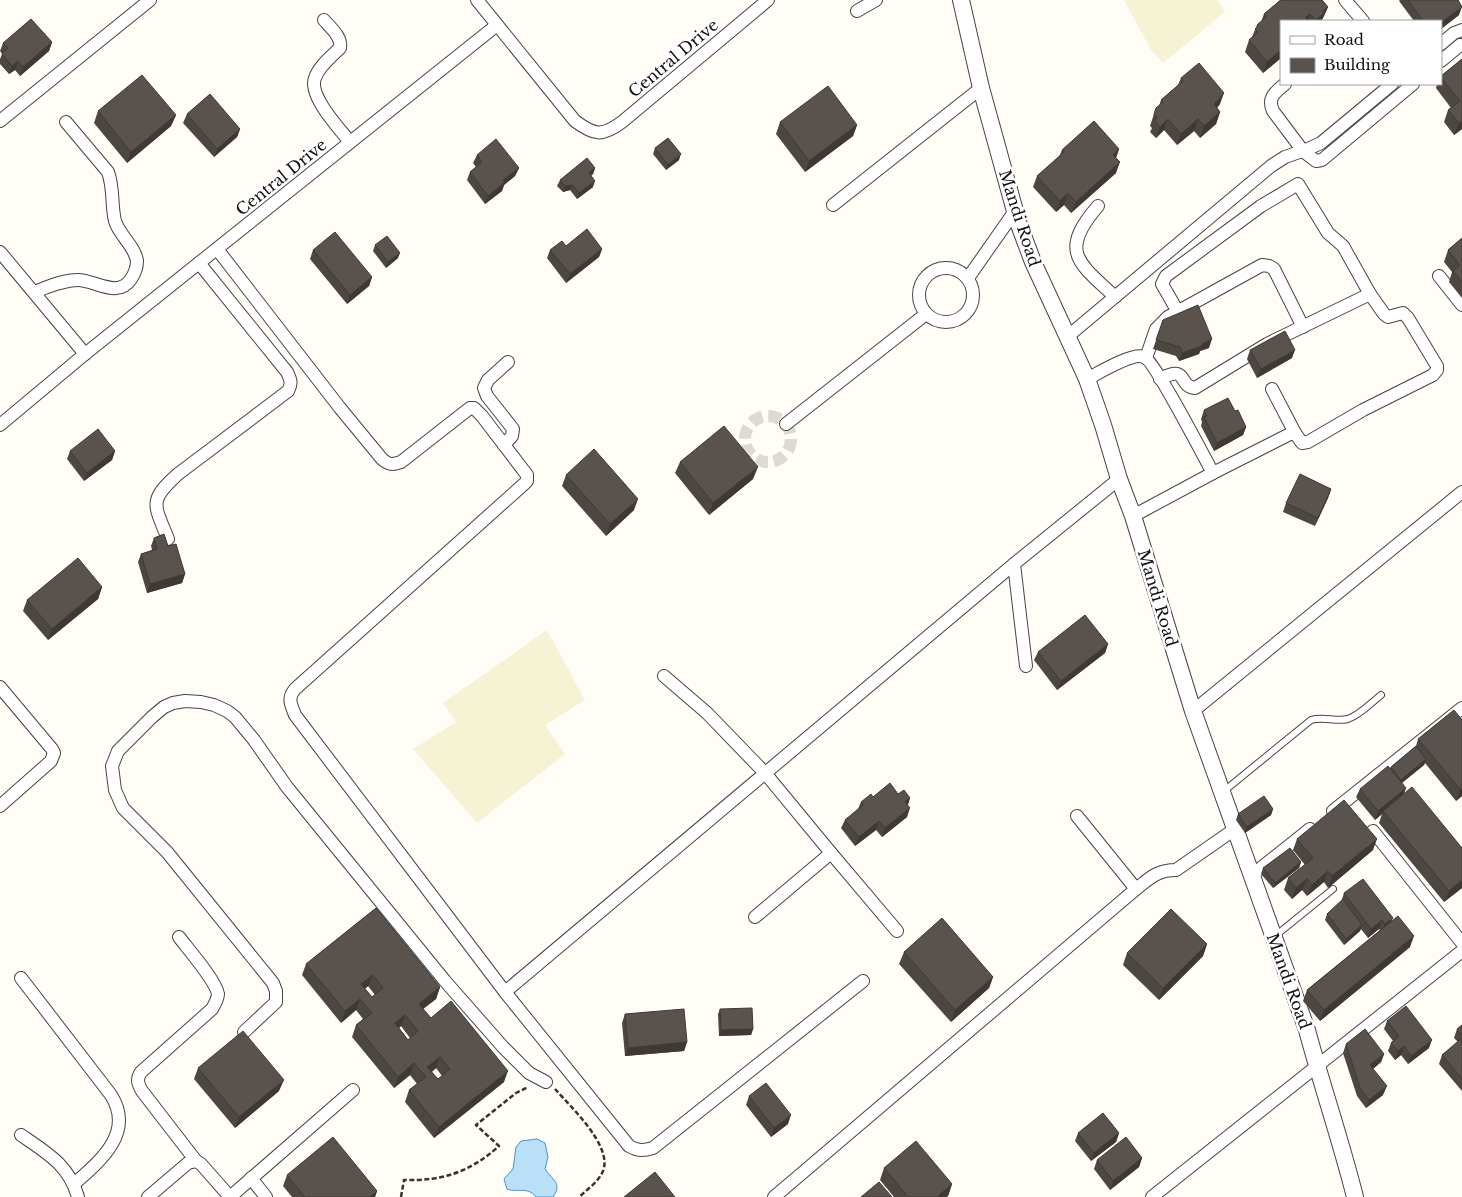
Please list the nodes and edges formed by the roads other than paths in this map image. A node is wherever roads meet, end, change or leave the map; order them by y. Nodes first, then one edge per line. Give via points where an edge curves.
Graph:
1 (150, 0) edge
2 (477, 0) edge
3 (768, 0) edge
4 (876, 0) edge
5 (961, 0) edge
6 (1345, 0) edge
7 (857, 11) dead end
8 (324, 20) dead end
9 (1362, 20) edge
10 (497, 25) junction
11 (1462, 30) edge
12 (1442, 43) edge
13 (1460, 45) dead end
14 (1442, 60) edge
15 (1284, 85) edge
16 (1391, 85) edge
17 (1413, 85) edge
18 (981, 88) junction
19 (0, 121) edge
20 (66, 122) dead end
21 (350, 142) junction
22 (1302, 151) junction
23 (833, 205) dead end
24 (1098, 206) dead end
25 (1015, 211) junction
26 (217, 249) junction
27 (0, 252) edge
28 (199, 263) junction
29 (1439, 276) dead end
30 (968, 278) junction
31 (34, 292) junction
32 (1370, 294) junction
33 (1115, 297) junction
34 (1462, 305) edge
35 (1178, 312) junction
36 (926, 314) junction
37 (1303, 327) junction
38 (1067, 337) junction
39 (85, 354) junction
40 (1146, 358) junction
41 (508, 362) dead end
42 (1087, 379) junction
43 (1160, 379) junction
44 (1272, 389) dead end
45 (786, 424) tunnel mouth
46 (0, 425) edge
47 (1295, 433) junction
48 (504, 445) junction
49 (1213, 473) junction
50 (1118, 479) junction
51 (1462, 492) edge
52 (1133, 516) junction
53 (168, 539) edge
54 (1014, 564) junction
55 (1026, 666) dead end
56 (664, 676) dead end
57 (0, 687) edge
58 (1382, 695) dead end
59 (1462, 708) edge
60 (1193, 711) junction
61 (766, 773) junction
62 (1222, 793) junction
63 (0, 806) edge
64 (1078, 816) dead end
65 (1234, 829) junction
66 (1373, 831) edge
67 (831, 853) junction
68 (1252, 876) junction
69 (1333, 889) edge
70 (1136, 890) junction
71 (754, 918) dead end
72 (897, 931) dead end
73 (179, 937) dead end
74 (1273, 938) junction
75 (1462, 943) edge
76 (1462, 951) edge
77 (20, 978) dead end
78 (862, 981) dead end
79 (505, 992) junction
80 (244, 1032) edge
81 (1317, 1067) junction
82 (546, 1082) road end
83 (353, 1090) dead end
84 (21, 1136) dead end
85 (196, 1161) junction
86 (251, 1178) junction
87 (76, 1191) edge
88 (148, 1197) edge
89 (230, 1197) edge
90 (266, 1197) edge
91 (774, 1197) edge
92 (1152, 1197) edge
93 (1354, 1197) edge

1 - 19 street
2 - 10 street
3 - 10 street, Central Drive via 622,122 601,133 590,131 575,121
4 - 7 street
5 - 18 street, Mandi Road
6 - 9 street
8 - 21 street via 341,44 320,68 313,86 323,107
10 - 21 street, Central Drive
11 - 12 street
13 - 14 street
15 - 22 street via 1274,92 1270,105
16 - 22 street via 1321,143
17 - 22 street via 1322,160 1316,161
18 - 23 street
18 - 25 street, Mandi Road
20 - 31 street via 108,172 115,222 135,253 137,262 128,283 119,287 104,287 79,280
21 - 26 street, Central Drive
22 - 33 street via 1271,166
24 - 33 street via 1080,230 1077,256 1084,268
25 - 30 street
25 - 38 street, Mandi Road via 1033,262
26 - 28 street, Central Drive
26 - 48 street via 340,408 388,464 401,462 470,408 478,412
27 - 31 street
28 - 39 street, Central Drive
28 - 53 street via 287,372 291,386 283,396 164,486 157,498 157,510
29 - 34 street
30 - 36 street via 974,293 964,316 941,322
30 - 36 street via 962,272 945,267 928,274 919,298
31 - 39 street
32 - 35 street via 1343,246 1328,233 1298,184 1261,206 1166,276 1162,284
32 - 37 street
32 - 47 street via 1387,316 1402,313 1408,318 1437,366 1436,372 1308,442 1302,443
33 - 38 street
35 - 37 street via 1266,265 1274,269
35 - 40 street via 1156,328
36 - 45 street
37 - 43 street via 1267,344 1195,388 1175,373
38 - 42 street, Mandi Road
39 - 46 street, Central Drive
40 - 42 street via 1128,359
40 - 43 street
41 - 48 street via 484,388 513,429 512,436
42 - 50 street, Mandi Road
43 - 49 street
44 - 47 street
47 - 49 street
48 - 79 street via 527,475 527,481 294,689 289,701 295,715
49 - 52 street
50 - 52 street, Mandi Road
50 - 54 street
51 - 60 street
52 - 60 street, Mandi Road
54 - 55 street
54 - 61 street
56 - 61 street via 707,712
57 - 63 street via 54,753 50,762
58 - 62 lane via 1347,719 1311,720
59 - 68 street
60 - 62 street, Mandi Road
61 - 67 street
61 - 79 street
62 - 65 street, Mandi Road
64 - 70 street
65 - 68 street, Mandi Road
65 - 70 street via 1176,870 1157,873
66 - 75 street
67 - 71 street
67 - 72 street
68 - 74 street, Mandi Road
69 - 74 lane
70 - 91 street
73 - 85 street via 214,984 218,998 212,1009 141,1072 138,1084
74 - 81 street, Mandi Road
76 - 81 street
77 - 87 street via 111,1095 120,1115 117,1134 109,1151
78 - 79 street via 653,1148 644,1151 629,1146
80 - 82 street via 276,1002 273,983 168,852 123,808 113,780 112,766 118,751 164,707 184,701 214,705 235,717 287,787 445,981 503,1047 529,1073
81 - 92 street
81 - 93 street, Mandi Road
83 - 86 street
84 - 87 street via 55,1159
85 - 88 street
85 - 89 street
86 - 89 street
86 - 90 street

